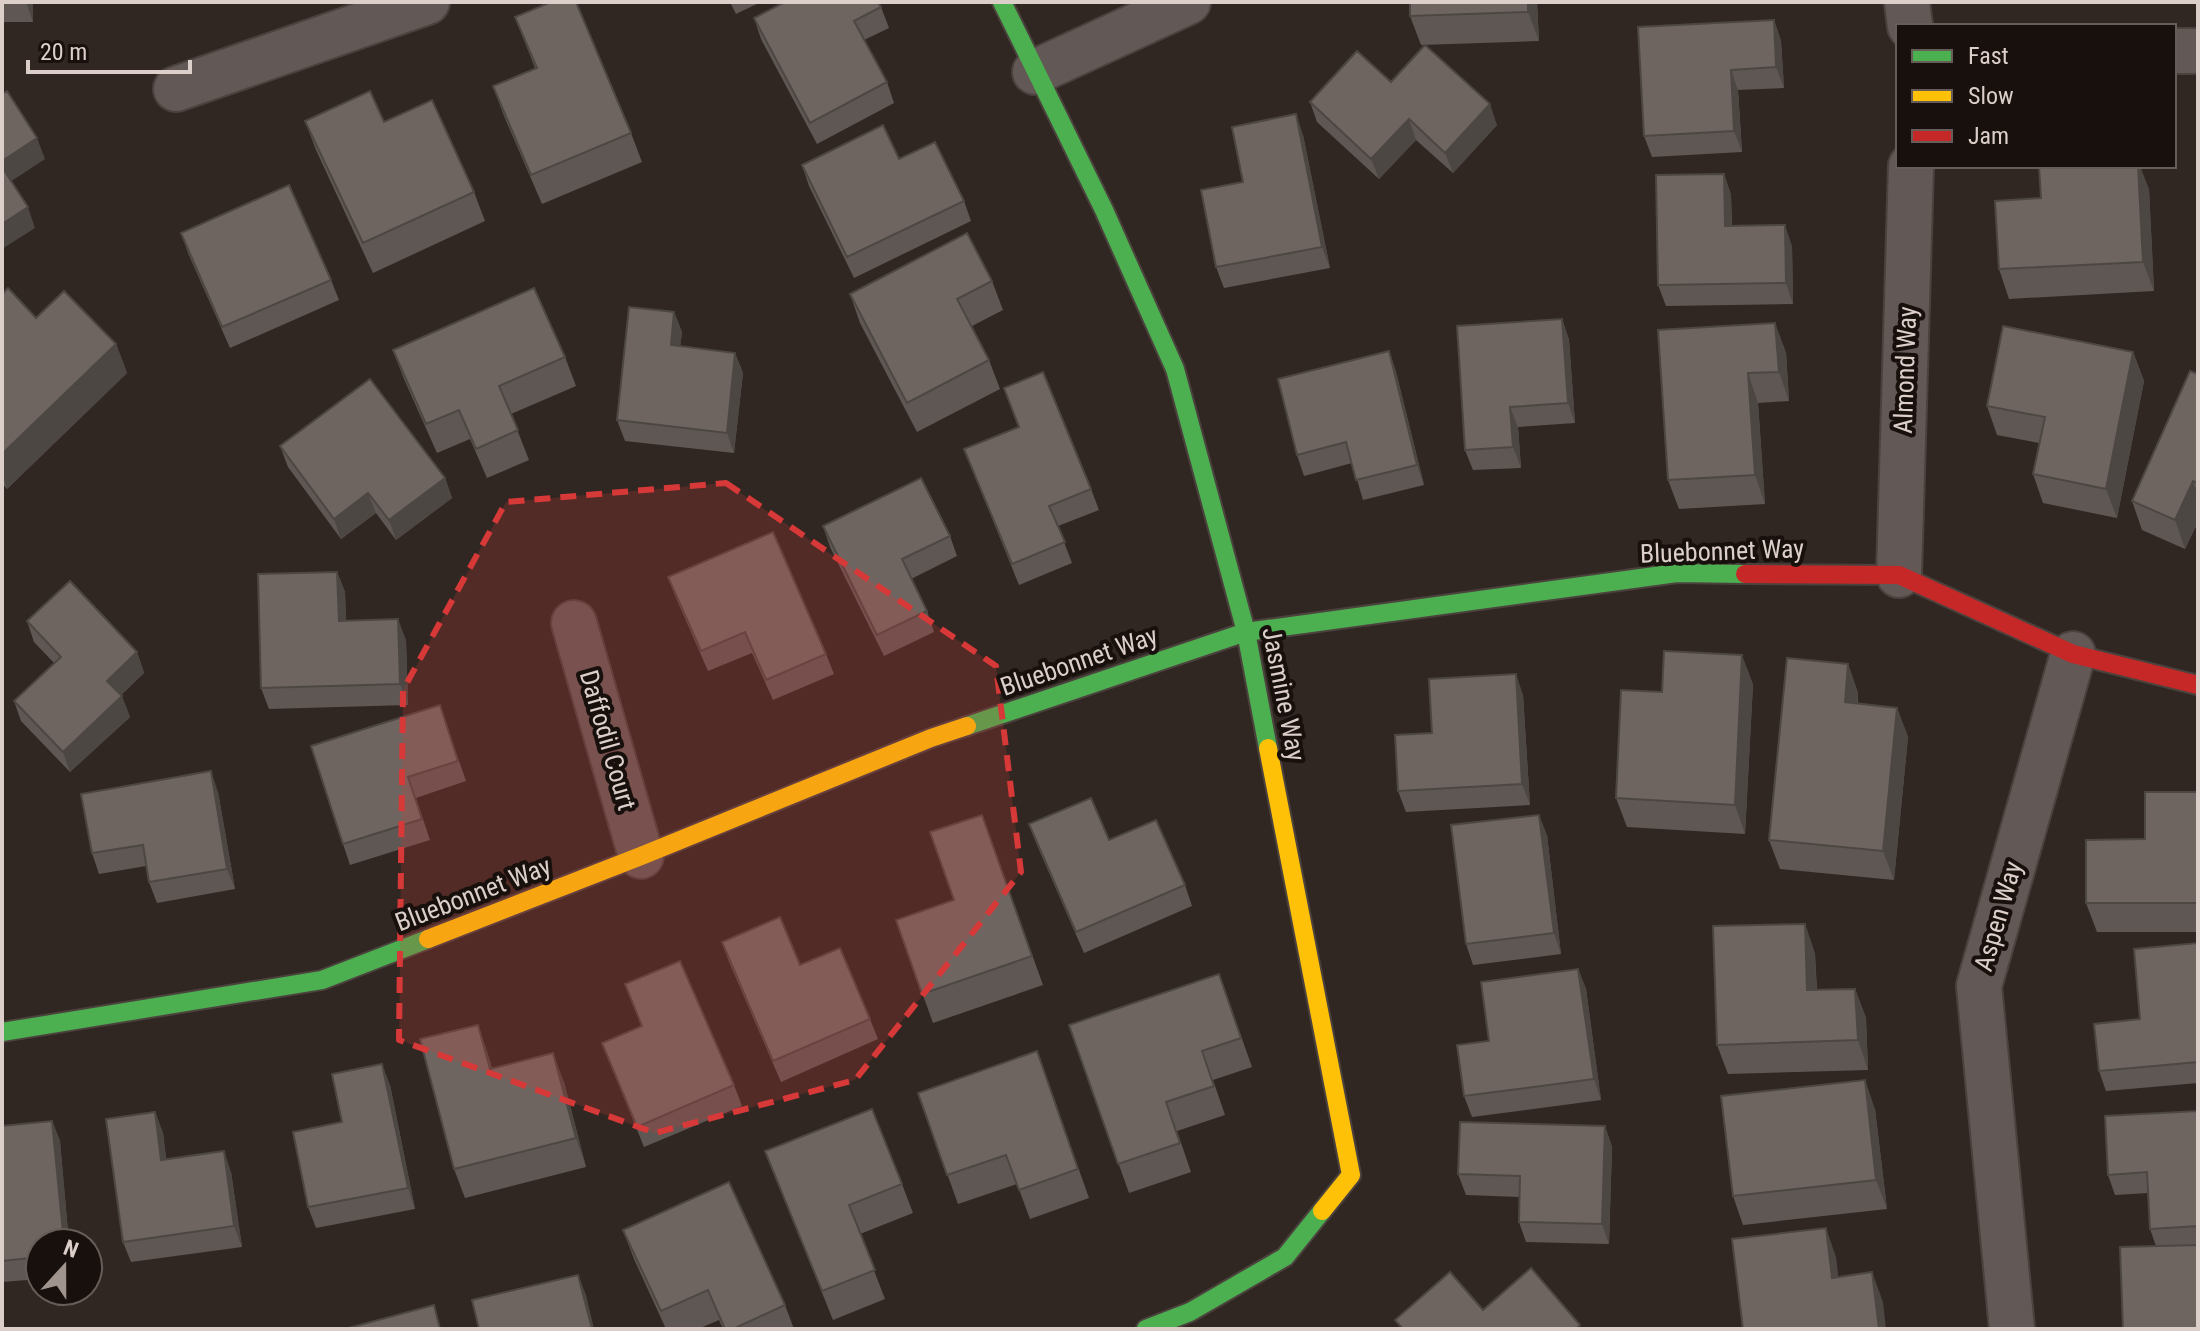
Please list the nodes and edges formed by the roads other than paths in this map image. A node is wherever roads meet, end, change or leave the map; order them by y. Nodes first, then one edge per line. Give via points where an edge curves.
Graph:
1 (427, 2) edge
2 (1002, 2) edge
3 (1188, 2) edge
4 (1907, 2) edge
5 (1910, 24) edge
6 (1035, 72) junction
7 (176, 89) dead end
8 (1911, 168) edge
9 (1899, 575) junction
10 (574, 623) dead end
11 (1246, 632) junction
12 (2073, 654) junction
13 (2198, 685) edge
14 (641, 856) junction
15 (2, 1032) edge
16 (1146, 1329) edge
17 (2012, 1329) edge

1 - 7 street
2 - 6 street, Jasmine Way
3 - 6 street
4 - 5 street
6 - 11 street, Jasmine Way via 1175,369
8 - 9 street, Almond Way
9 - 11 street, Bluebonnet Way via 1677,573
9 - 12 street, Bluebonnet Way
10 - 14 street, Daffodil Court
11 - 14 street, Bluebonnet Way via 931,738
11 - 16 street, Jasmine Way via 1351,1175 1285,1257 1190,1312
12 - 13 street, Bluebonnet Way
12 - 17 street, Aspen Way via 1979,986
14 - 15 street, Bluebonnet Way via 322,980

